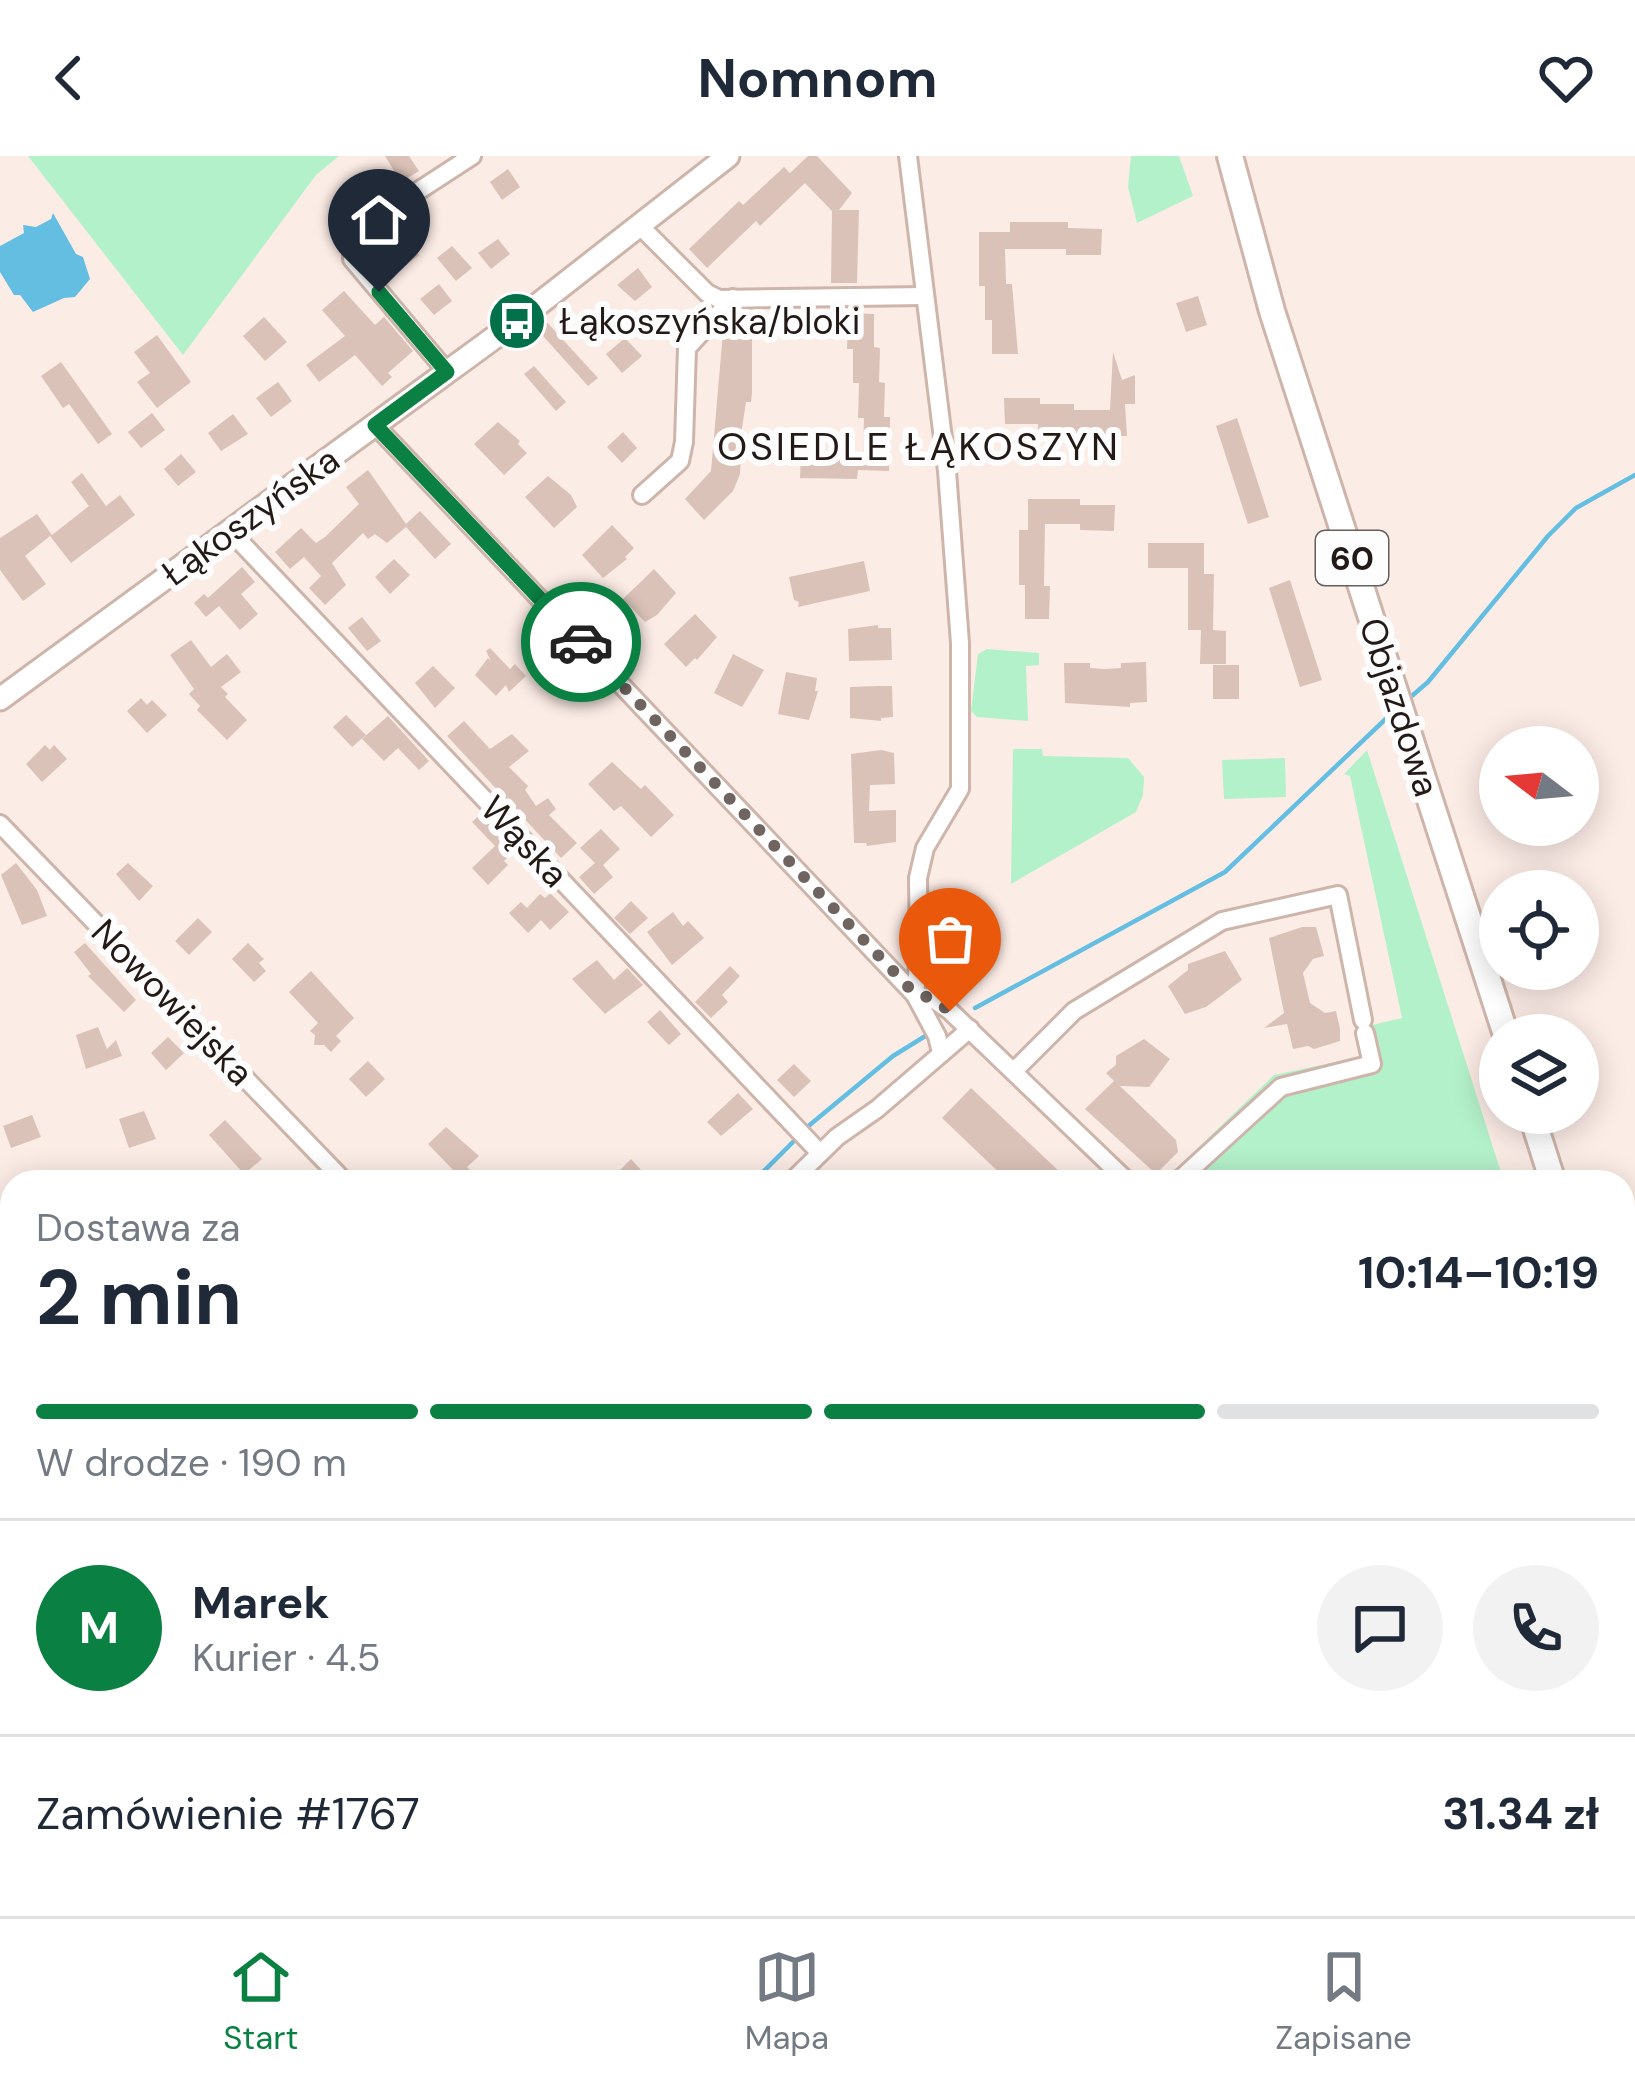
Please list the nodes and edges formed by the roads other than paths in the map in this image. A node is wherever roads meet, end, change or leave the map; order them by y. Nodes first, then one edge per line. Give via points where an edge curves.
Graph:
1 (472, 156) edge
2 (728, 156) edge
3 (908, 156) edge
4 (1213, 156) edge
5 (1230, 156) edge
6 (641, 227) junction
7 (926, 296) junction
8 (733, 298) junction
9 (1272, 310) junction
10 (447, 372) junction
11 (375, 425) junction
12 (642, 495) dead end
13 (230, 531) junction
14 (0, 699) edge
15 (0, 824) edge
16 (915, 994) junction
17 (1499, 1014) edge
18 (970, 1029) junction
19 (940, 1052) junction
20 (1015, 1070) junction
21 (1538, 1134) edge
22 (819, 1152) junction
23 (333, 1170) edge
24 (802, 1170) edge
25 (1116, 1170) edge
26 (1190, 1170) edge
27 (1549, 1170) edge

1 - 10 street via 352,234 350,248
2 - 6 street, Łąkoszyńska
3 - 7 street
4 - 9 main road, Objazdowa / 60
5 - 9 main road, Objazdowa / 60
6 - 8 street via 707,293
6 - 10 street, Łąkoszyńska
7 - 8 street
7 - 16 street via 960,643 959,790 925,848 918,878
8 - 12 street via 687,348 680,461
9 - 17 main road, Objazdowa / 60
10 - 11 street, Łąkoszyńska
11 - 13 street, Łąkoszyńska
11 - 16 street
13 - 14 street, Łąkoszyńska
13 - 22 street, Wąska
15 - 23 street, Nowowiejska
16 - 18 street
16 - 19 street
18 - 19 street
18 - 20 street
19 - 22 street
20 - 25 street
20 - 26 street via 1074,1010 1222,921 1338,895 1372,1064 1281,1087
21 - 27 main road
22 - 24 street

